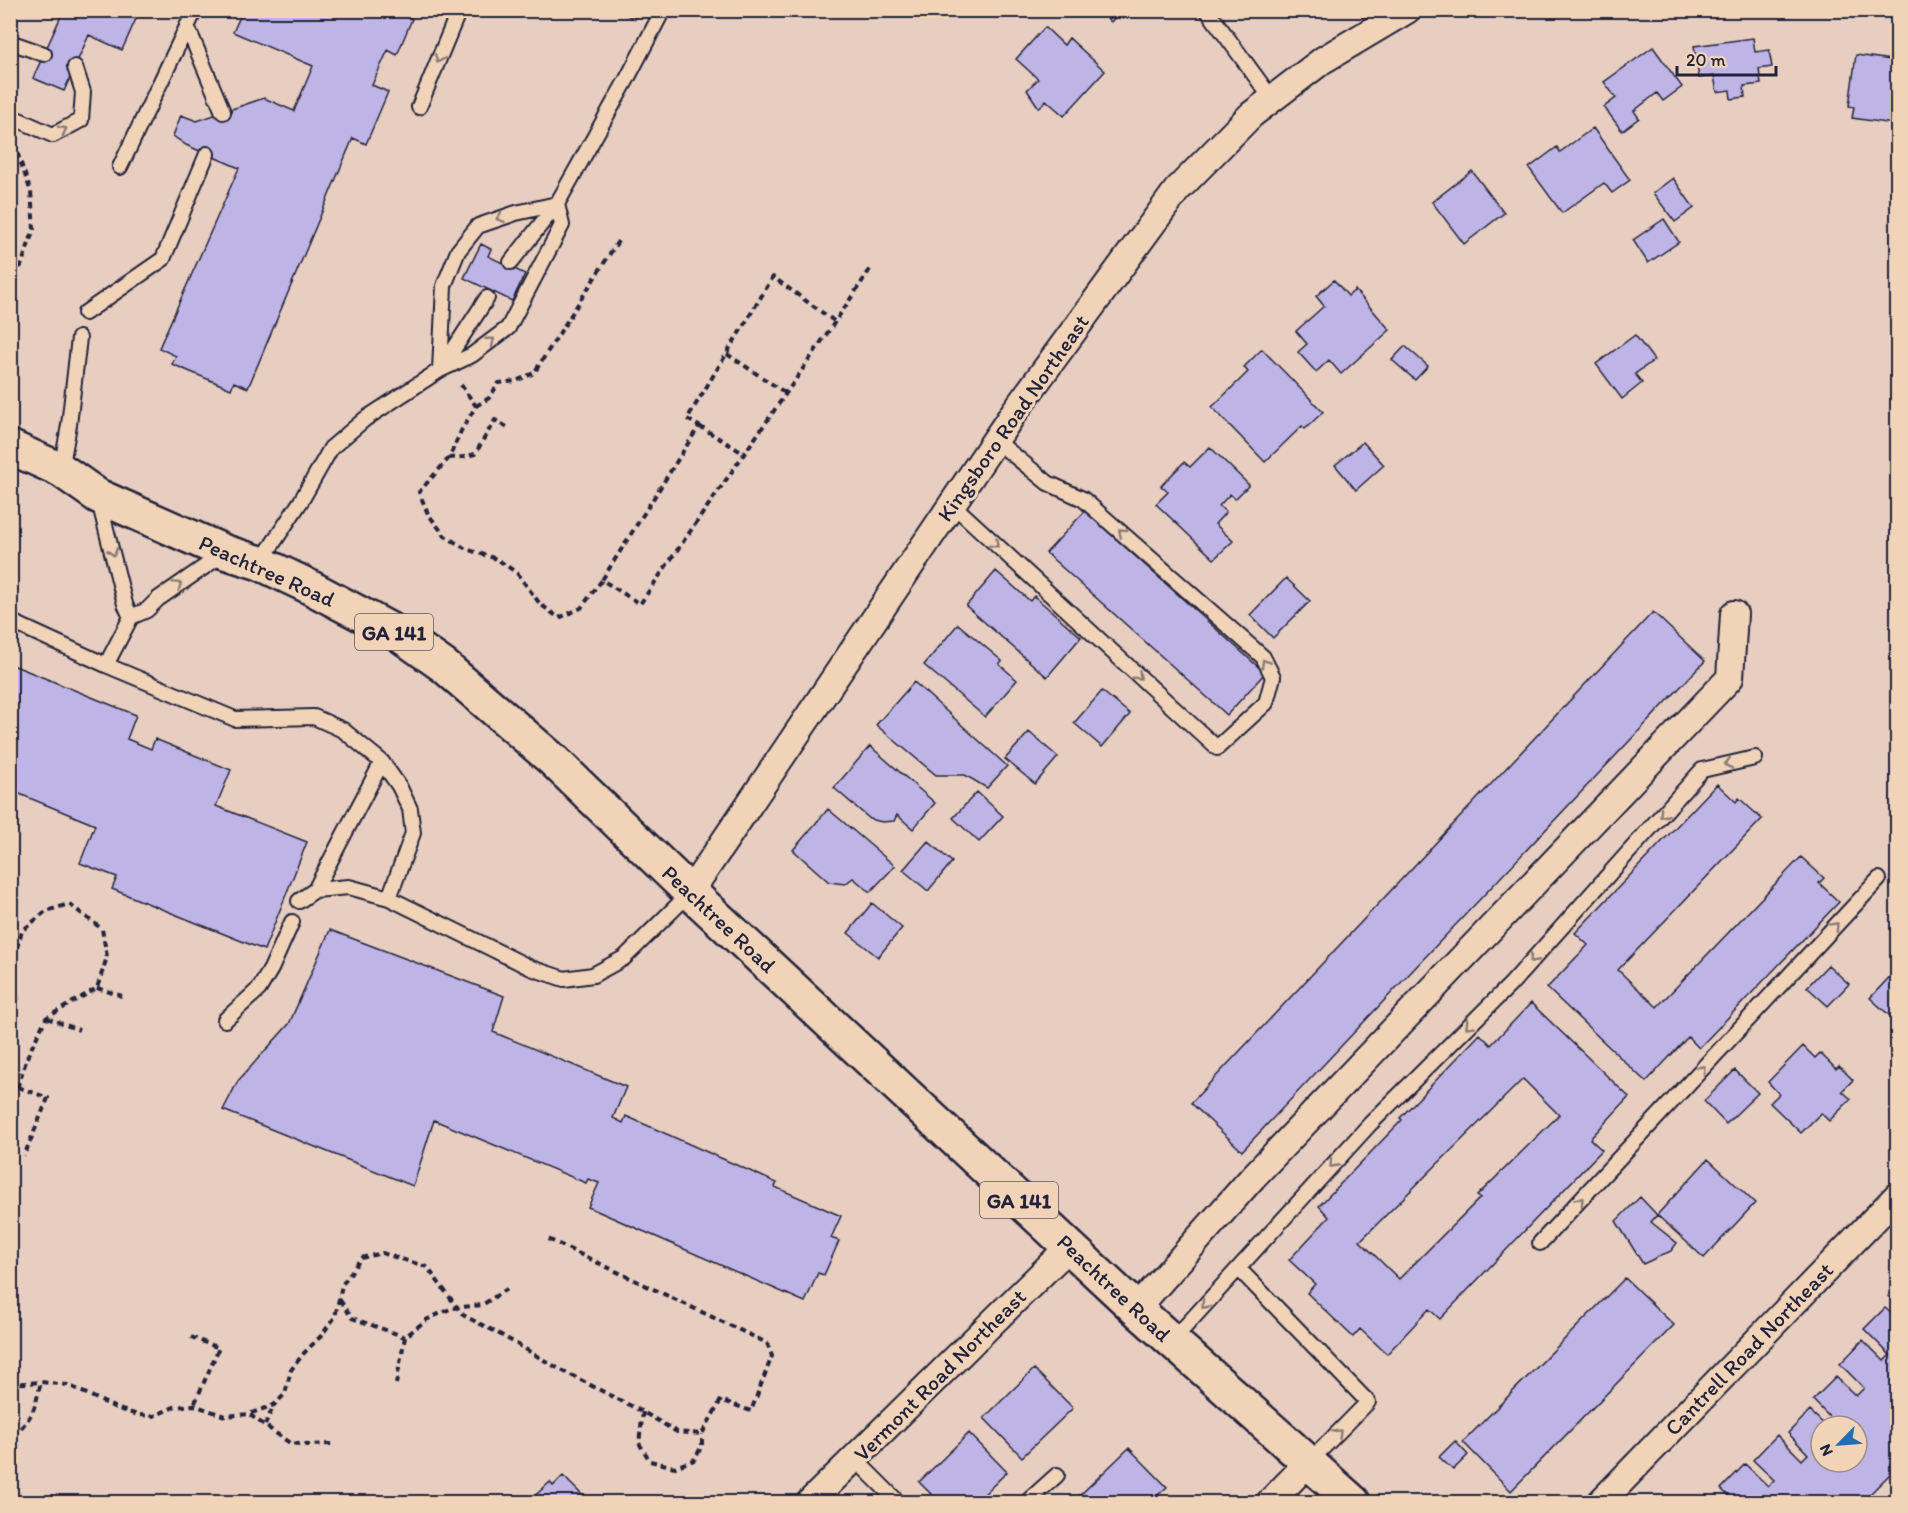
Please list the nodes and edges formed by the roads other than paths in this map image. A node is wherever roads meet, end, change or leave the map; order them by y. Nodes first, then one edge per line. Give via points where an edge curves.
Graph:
1 (195, 10) edge
2 (459, 10) edge
3 (663, 10) edge
4 (1207, 10) edge
5 (1407, 10) edge
6 (187, 26) junction
7 (10, 42) edge
8 (44, 54) dead end
9 (75, 67) dead end
10 (1272, 99) junction
11 (419, 107) dead end
12 (223, 112) dead end
13 (10, 116) edge
14 (207, 154) dead end
15 (120, 167) dead end
16 (557, 204) junction
17 (511, 262) dead end
18 (487, 298) dead end
19 (85, 313) dead end
20 (79, 338) dead end
21 (440, 370) junction
22 (995, 440) junction
23 (10, 447) edge
24 (61, 470) junction
25 (98, 496) junction
26 (952, 504) junction
27 (225, 552) junction
28 (260, 563) junction
29 (1734, 614) dead end
30 (131, 617) junction
31 (12, 623) edge
32 (106, 665) junction
33 (1755, 758) dead end
34 (382, 762) junction
35 (1879, 879) dead end
36 (315, 890) junction
37 (690, 892) junction
38 (389, 898) junction
39 (299, 901) dead end
40 (292, 922) dead end
41 (225, 1020) dead end
42 (1896, 1200) edge
43 (1540, 1244) dead end
44 (1069, 1247) junction
45 (1239, 1269) junction
46 (1136, 1309) junction
47 (1172, 1341) junction
48 (855, 1459) junction
49 (1308, 1463) junction
50 (1058, 1475) dead end
51 (810, 1503) edge
52 (898, 1503) edge
53 (1027, 1503) edge
54 (1270, 1503) edge
55 (1353, 1503) edge
56 (1600, 1503) edge

1 - 6 lane
2 -> 11 lane
3 - 16 lane
4 - 10 lane
5 - 10 street, Kingsboro Road Northeast via 1323,60
6 - 12 lane
6 - 15 lane
7 - 8 lane
13 -> 9 lane via 53,135 81,120 83,92
10 - 22 street, Kingsboro Road Northeast via 1177,190
14 - 19 lane via 164,259
16 - 17 lane
21 -> 16 lane via 472,355 508,328 562,225
16 -> 21 lane via 478,226 458,251 444,286
18 - 21 lane
20 - 24 lane
21 - 28 lane via 365,419 331,448
22 - 26 street, Kingsboro Road Northeast
26 -> 22 lane via 1217,748 1266,703 1273,677 1263,657 1083,499 1048,483
23 - 24 highway, Peachtree Road / GA 141
24 - 25 highway, Peachtree Road / GA 141
25 - 27 highway, Peachtree Road / GA 141
25 -> 30 lane
26 - 37 street, Kingsboro Road Northeast
27 - 28 highway, Peachtree Road / GA 141
30 -> 27 lane via 147,610
28 - 37 highway, Peachtree Road / GA 141 via 400,635 444,666 554,760
29 - 46 street via 1730,678 1253,1177
30 - 32 lane
31 - 32 lane
32 - 34 lane via 235,719 314,717 343,730
33 -> 45 lane via 1702,770 1511,984 1370,1124
34 - 36 lane
34 - 38 lane via 410,809 413,832
43 -> 35 lane
36 - 38 lane via 349,887
36 - 39 lane
37 - 38 lane via 624,958 593,975 564,979 531,968
37 - 44 highway, Peachtree Road / GA 141
40 - 41 lane via 259,989
42 - 56 street, Cantrell Road Northeast
44 - 46 highway, Peachtree Road / GA 141
44 - 48 street, Vermont Road Northeast
45 -> 47 lane
49 -> 45 lane via 1368,1402
46 - 47 highway, Peachtree Road / GA 141
47 - 49 highway, Peachtree Road / GA 141
48 - 51 street, Vermont Road Northeast
48 - 52 lane
49 - 54 street
49 - 55 highway, Peachtree Road / GA 141
50 - 53 lane

